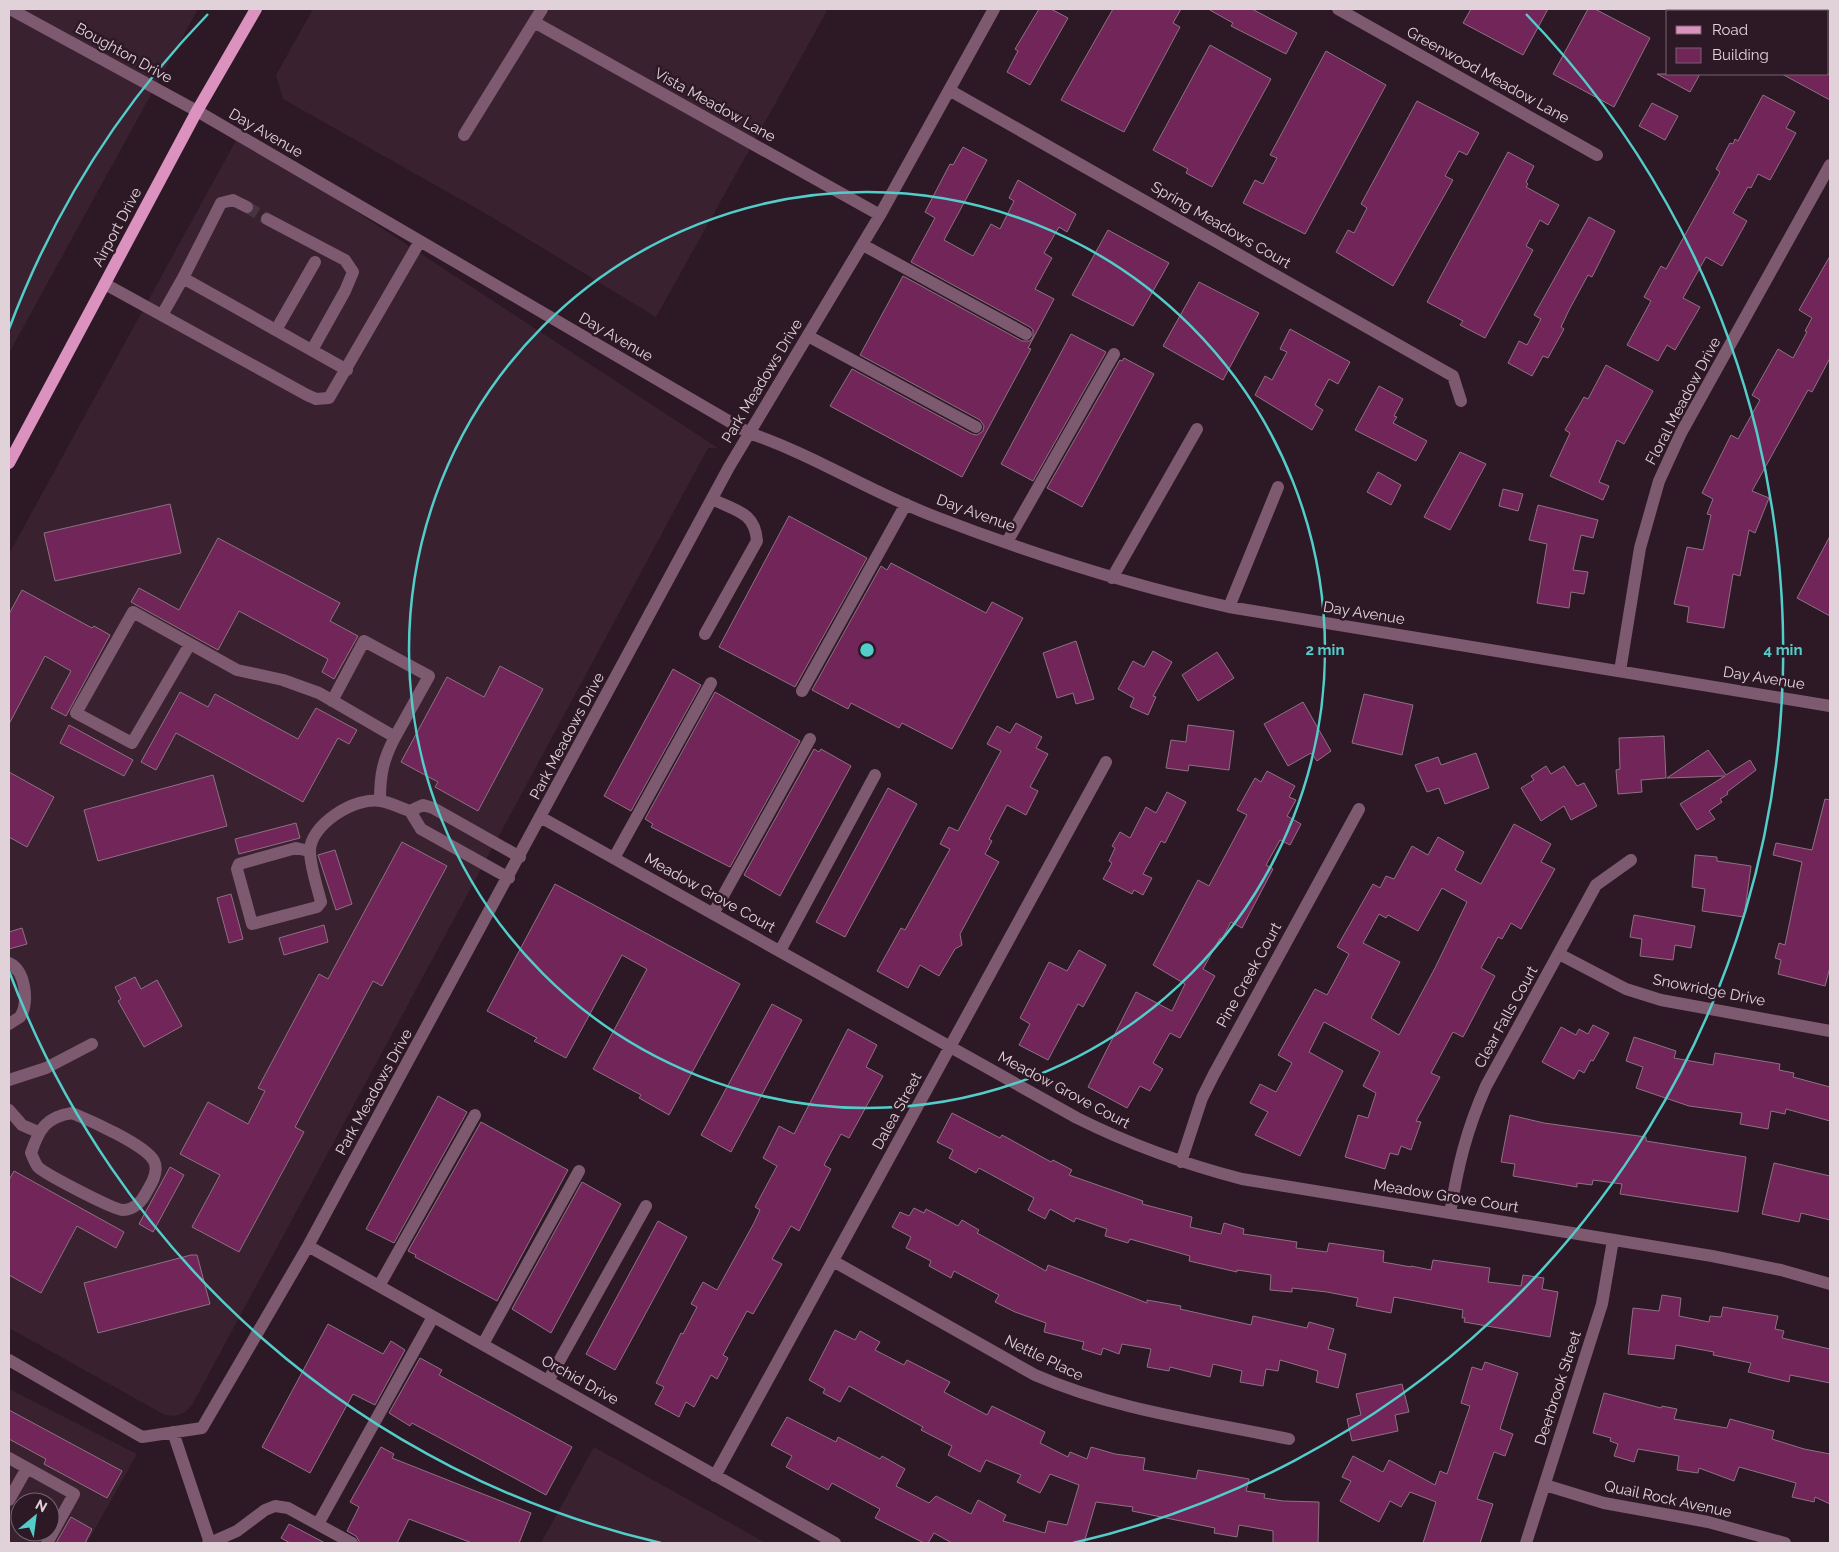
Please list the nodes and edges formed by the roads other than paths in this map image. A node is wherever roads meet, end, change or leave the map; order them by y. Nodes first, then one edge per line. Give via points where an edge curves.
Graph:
1 (10, 9) edge
2 (256, 9) edge
3 (542, 9) edge
4 (994, 9) edge
5 (1338, 9) edge
6 (534, 22) junction
7 (949, 90) junction
8 (197, 111) junction
9 (464, 134) dead end
10 (1597, 155) dead end
11 (1830, 165) edge
12 (247, 207) tunnel mouth
13 (880, 215) junction
14 (267, 218) tunnel mouth
15 (420, 241) junction
16 (863, 244) junction
17 (315, 262) dead end
18 (184, 278) junction
19 (105, 284) junction
20 (162, 316) junction
21 (276, 330) junction
22 (1026, 334) dead end
23 (808, 336) junction
24 (312, 350) junction
25 (1114, 354) dead end
26 (347, 370) junction
27 (1460, 401) dead end
28 (976, 427) dead end
29 (1197, 429) dead end
30 (749, 433) junction
31 (9, 463) edge
32 (1278, 487) dead end
33 (712, 499) junction
34 (906, 504) junction
35 (1007, 542) junction
36 (1112, 578) junction
37 (1229, 606) junction
38 (704, 634) dead end
39 (190, 644) junction
40 (1620, 671) junction
41 (711, 683) dead end
42 (802, 691) dead end
43 (332, 701) junction
44 (1830, 706) edge
45 (395, 736) junction
46 (810, 739) dead end
47 (1106, 762) dead end
48 (875, 775) dead end
49 (380, 800) junction
50 (1359, 809) dead end
51 (410, 811) junction
52 (542, 818) junction
53 (309, 851) junction
54 (520, 857) junction
55 (614, 858) junction
56 (1631, 860) dead end
57 (509, 878) junction
58 (713, 914) junction
59 (780, 951) junction
60 (1559, 954) junction
61 (9, 963) edge
62 (9, 1024) edge
63 (1830, 1031) edge
64 (92, 1044) dead end
65 (950, 1047) junction
66 (9, 1080) edge
67 (9, 1110) edge
68 (475, 1115) dead end
69 (38, 1132) junction
70 (1180, 1162) junction
71 (579, 1171) dead end
72 (646, 1206) dead end
73 (1450, 1213) junction
74 (1614, 1240) junction
75 (308, 1246) junction
76 (833, 1261) junction
77 (1830, 1284) edge
78 (379, 1286) junction
79 (433, 1317) junction
80 (483, 1344) junction
81 (9, 1360) edge
82 (548, 1382) junction
83 (173, 1432) junction
84 (1289, 1439) dead end
85 (9, 1458) edge
86 (27, 1468) junction
87 (715, 1476) junction
88 (1545, 1485) junction
89 (9, 1500) edge
90 (318, 1524) junction
91 (47, 1543) edge
92 (209, 1543) edge
93 (352, 1543) edge
94 (835, 1543) edge
95 (1526, 1543) edge
96 (1784, 1543) edge

1 - 8 street, Boughton Drive
2 - 8 main road, Airport Drive
3 - 6 street
4 - 7 street, Park Meadows Drive
5 - 10 street, Greenwood Meadow Lane
6 - 9 street
6 - 13 street, Vista Meadow Lane
7 - 13 street, Park Meadows Drive
7 - 27 street, Spring Meadows Court via 1453,376
8 - 15 street, Day Avenue
8 - 19 main road, Airport Drive
11 - 40 street, Floral Meadow Drive via 1681,433 1659,481 1640,548
12 - 18 street via 233,200 221,203
13 - 16 street, Park Meadows Drive
14 - 24 street via 345,260 353,272
15 - 26 street
15 - 30 street, Day Avenue
16 - 22 street
16 - 23 street, Park Meadows Drive
17 - 21 street
18 - 20 street
18 - 21 street
19 - 20 street
19 - 31 main road, Airport Drive
20 - 26 street via 316,398 329,398
21 - 24 street
23 - 28 street
23 - 30 street, Park Meadows Drive
24 - 26 street
25 - 35 street
29 - 36 street
30 - 33 street, Park Meadows Drive
30 - 34 street, Day Avenue via 786,446
32 - 37 street
33 - 38 street via 752,520 757,542
33 - 52 street, Park Meadows Drive
34 - 35 street, Day Avenue
34 - 42 street
35 - 36 street, Day Avenue
36 - 37 street, Day Avenue
37 - 40 street, Day Avenue
39 - 39 street via 133,612 76,713 132,743
39 - 43 street via 237,670 283,680
40 - 44 street, Day Avenue
41 - 55 street
43 - 45 street
43 - 45 street via 364,641 429,676
45 - 49 street via 380,776
46 - 58 street
47 - 65 street, Dalea Street
48 - 59 street
49 - 51 street
49 - 53 street via 364,801 328,819
50 - 70 street, Pine Creek Court via 1214,1074 1202,1098
51 - 54 street via 423,805 433,808
51 - 57 street via 422,829
52 - 54 street, Park Meadows Drive
52 - 55 street, Meadow Grove Court
53 - 53 street via 321,902 317,907 252,924 237,869 240,864 296,848
54 - 57 street, Park Meadows Drive
55 - 58 street, Meadow Grove Court
56 - 60 street, Clear Falls Court via 1596,885
57 - 75 street, Park Meadows Drive
58 - 59 street, Meadow Grove Court
59 - 65 street, Meadow Grove Court
60 - 63 street, Snowridge Drive via 1626,989 1661,1000
60 - 73 street, Clear Falls Court via 1486,1086 1472,1118 1461,1152
61 - 62 street via 18,971 26,1000 20,1017
64 - 66 street via 46,1068
65 - 70 street, Meadow Grove Court via 1077,1118 1125,1142
65 - 76 street, Dalea Street
67 - 69 street via 22,1125
68 - 78 street
69 - 69 street via 59,1115 72,1113 99,1124 146,1152 154,1161 156,1174 134,1208 123,1210 107,1205 38,1167 32,1153
70 - 73 street, Meadow Grove Court via 1242,1179
71 - 80 street
72 - 82 street
73 - 74 street, Meadow Grove Court
74 - 77 street, Meadow Grove Court via 1781,1270
74 - 88 street, Deerbrook Street via 1602,1304
75 - 78 street, Orchid Drive
75 - 83 street, Park Meadows Drive via 202,1428
76 - 84 street, Nettle Place via 1035,1375 1070,1390 1106,1402
76 - 87 street, Dalea Street
78 - 79 street, Orchid Drive
79 - 80 street, Orchid Drive
79 - 90 street
80 - 82 street, Orchid Drive
81 - 83 street, Park Meadows Drive via 142,1437
82 - 87 street, Orchid Drive
83 - 92 street
85 - 86 street
86 - 89 street
86 - 91 street via 74,1494
87 - 94 street, Orchid Drive
88 - 95 street, Deerbrook Street
88 - 96 street, Quail Rock Avenue via 1604,1503 1708,1522
90 - 92 street via 288,1508 275,1506 236,1531
90 - 93 street

